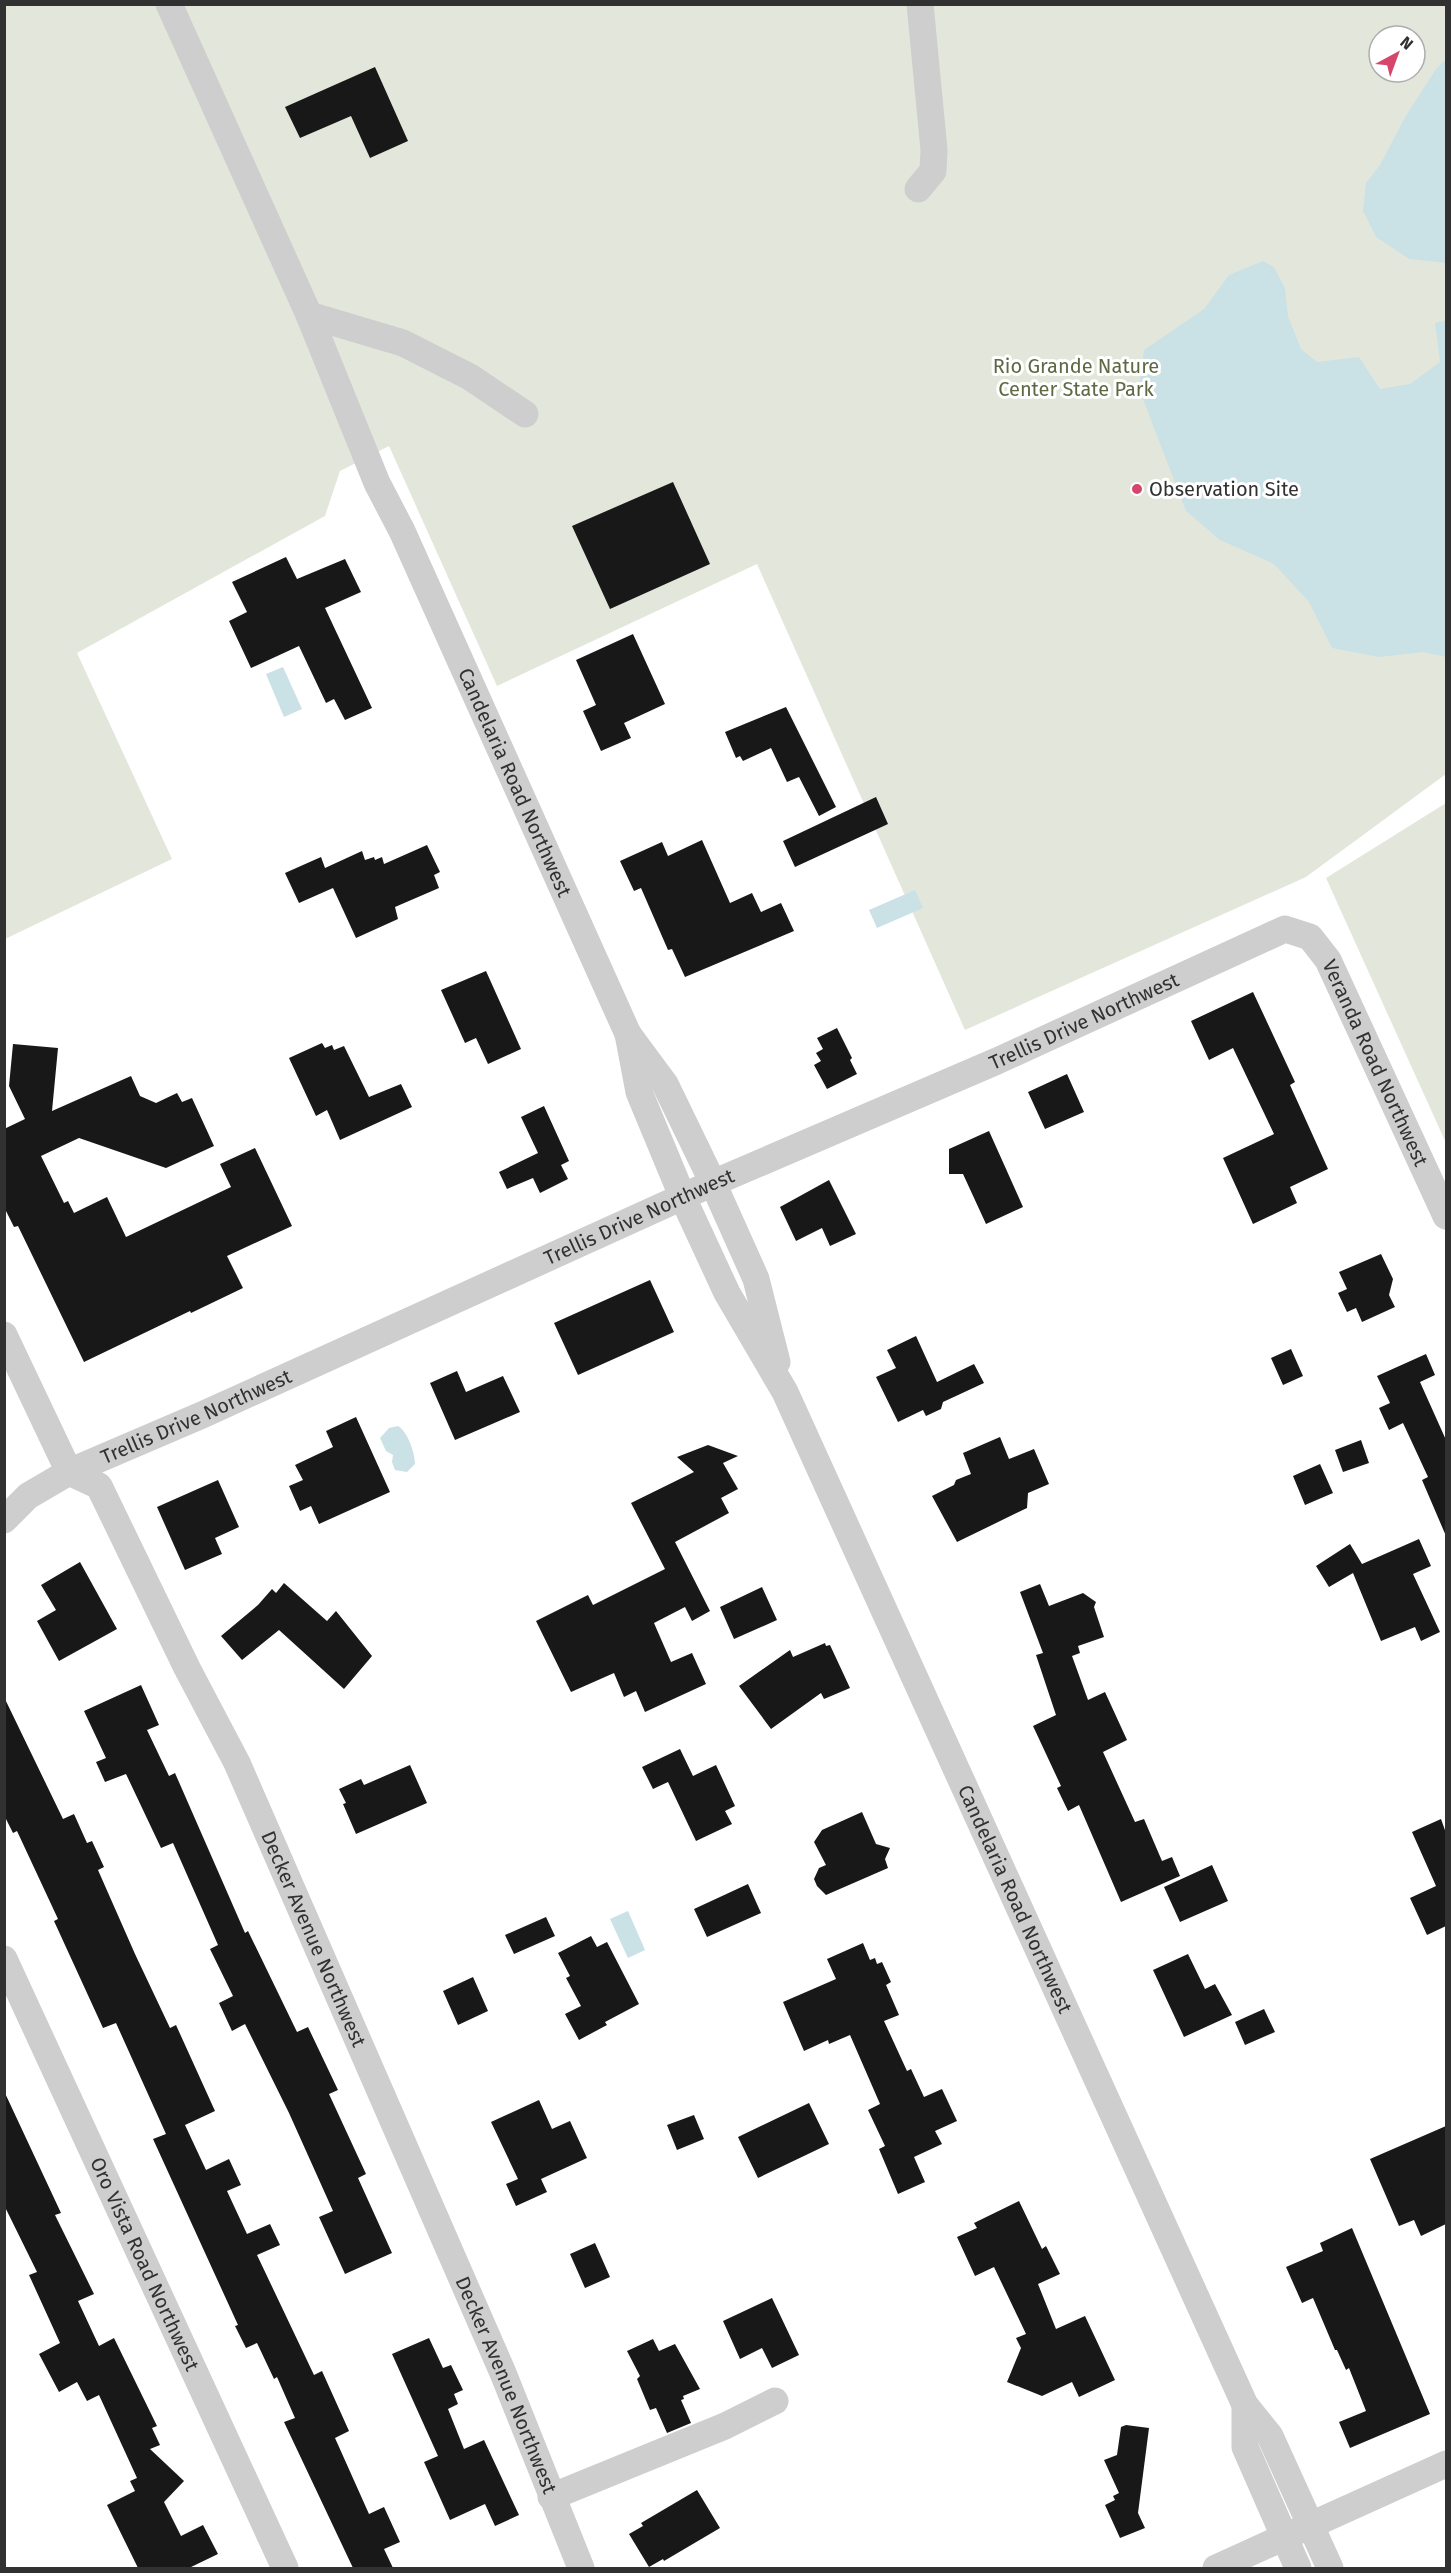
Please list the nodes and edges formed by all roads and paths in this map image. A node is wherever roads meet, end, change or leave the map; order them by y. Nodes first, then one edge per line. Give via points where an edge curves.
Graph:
1 (169, 4) edge
2 (920, 4) edge
3 (918, 189) dead end
4 (309, 315) junction
5 (525, 414) dead end
6 (1285, 929) joint
7 (628, 1034) junction
8 (713, 1183) junction
9 (683, 1198) junction
10 (1446, 1216) edge
11 (4, 1335) edge
12 (784, 1392) junction
13 (69, 1472) junction
14 (4, 1520) edge
15 (4, 1959) edge
16 (775, 2401) dead end
17 (1245, 2405) junction
18 (1446, 2464) edge
19 (551, 2497) junction
20 (1310, 2525) junction
21 (1284, 2537) junction
22 (285, 2568) edge
23 (581, 2568) edge
24 (1216, 2568) edge
25 (1298, 2568) edge
26 (1330, 2568) edge

1 - 4 street, Candelaria Road Northwest
2 - 3 street via 934,150 933,171
4 - 5 street via 404,343 470,377
4 - 7 street, Candelaria Road Northwest via 377,483
6 - 8 street, Trellis Drive Northwest via 997,1061
6 - 10 street, Veranda Road Northwest via 1310,937 1328,960
7 - 8 street, Candelaria Road Northwest via 665,1084
7 - 9 street, Candelaria Road Northwest via 639,1092
8 - 9 street, Trellis Drive Northwest
8 - 12 street, Candelaria Road Northwest via 756,1279
9 - 12 street, Candelaria Road Northwest via 727,1293
9 - 13 street, Trellis Drive Northwest
11 - 13 street
12 - 17 street, Candelaria Road Northwest
13 - 14 street, Trellis Drive Northwest via 28,1497
13 - 19 street, Decker Avenue Northwest via 99,1486 237,1763 498,2363
15 - 22 street, Oro Vista Road Northwest
16 - 19 street
17 - 20 street, Candelaria Road Northwest via 1270,2436
17 - 21 street, Candelaria Road Northwest via 1245,2447
18 - 20 street
19 - 23 street, Decker Avenue Northwest
20 - 21 street
20 - 26 street, Candelaria Road Northwest
21 - 24 street
21 - 25 street, Candelaria Road Northwest

